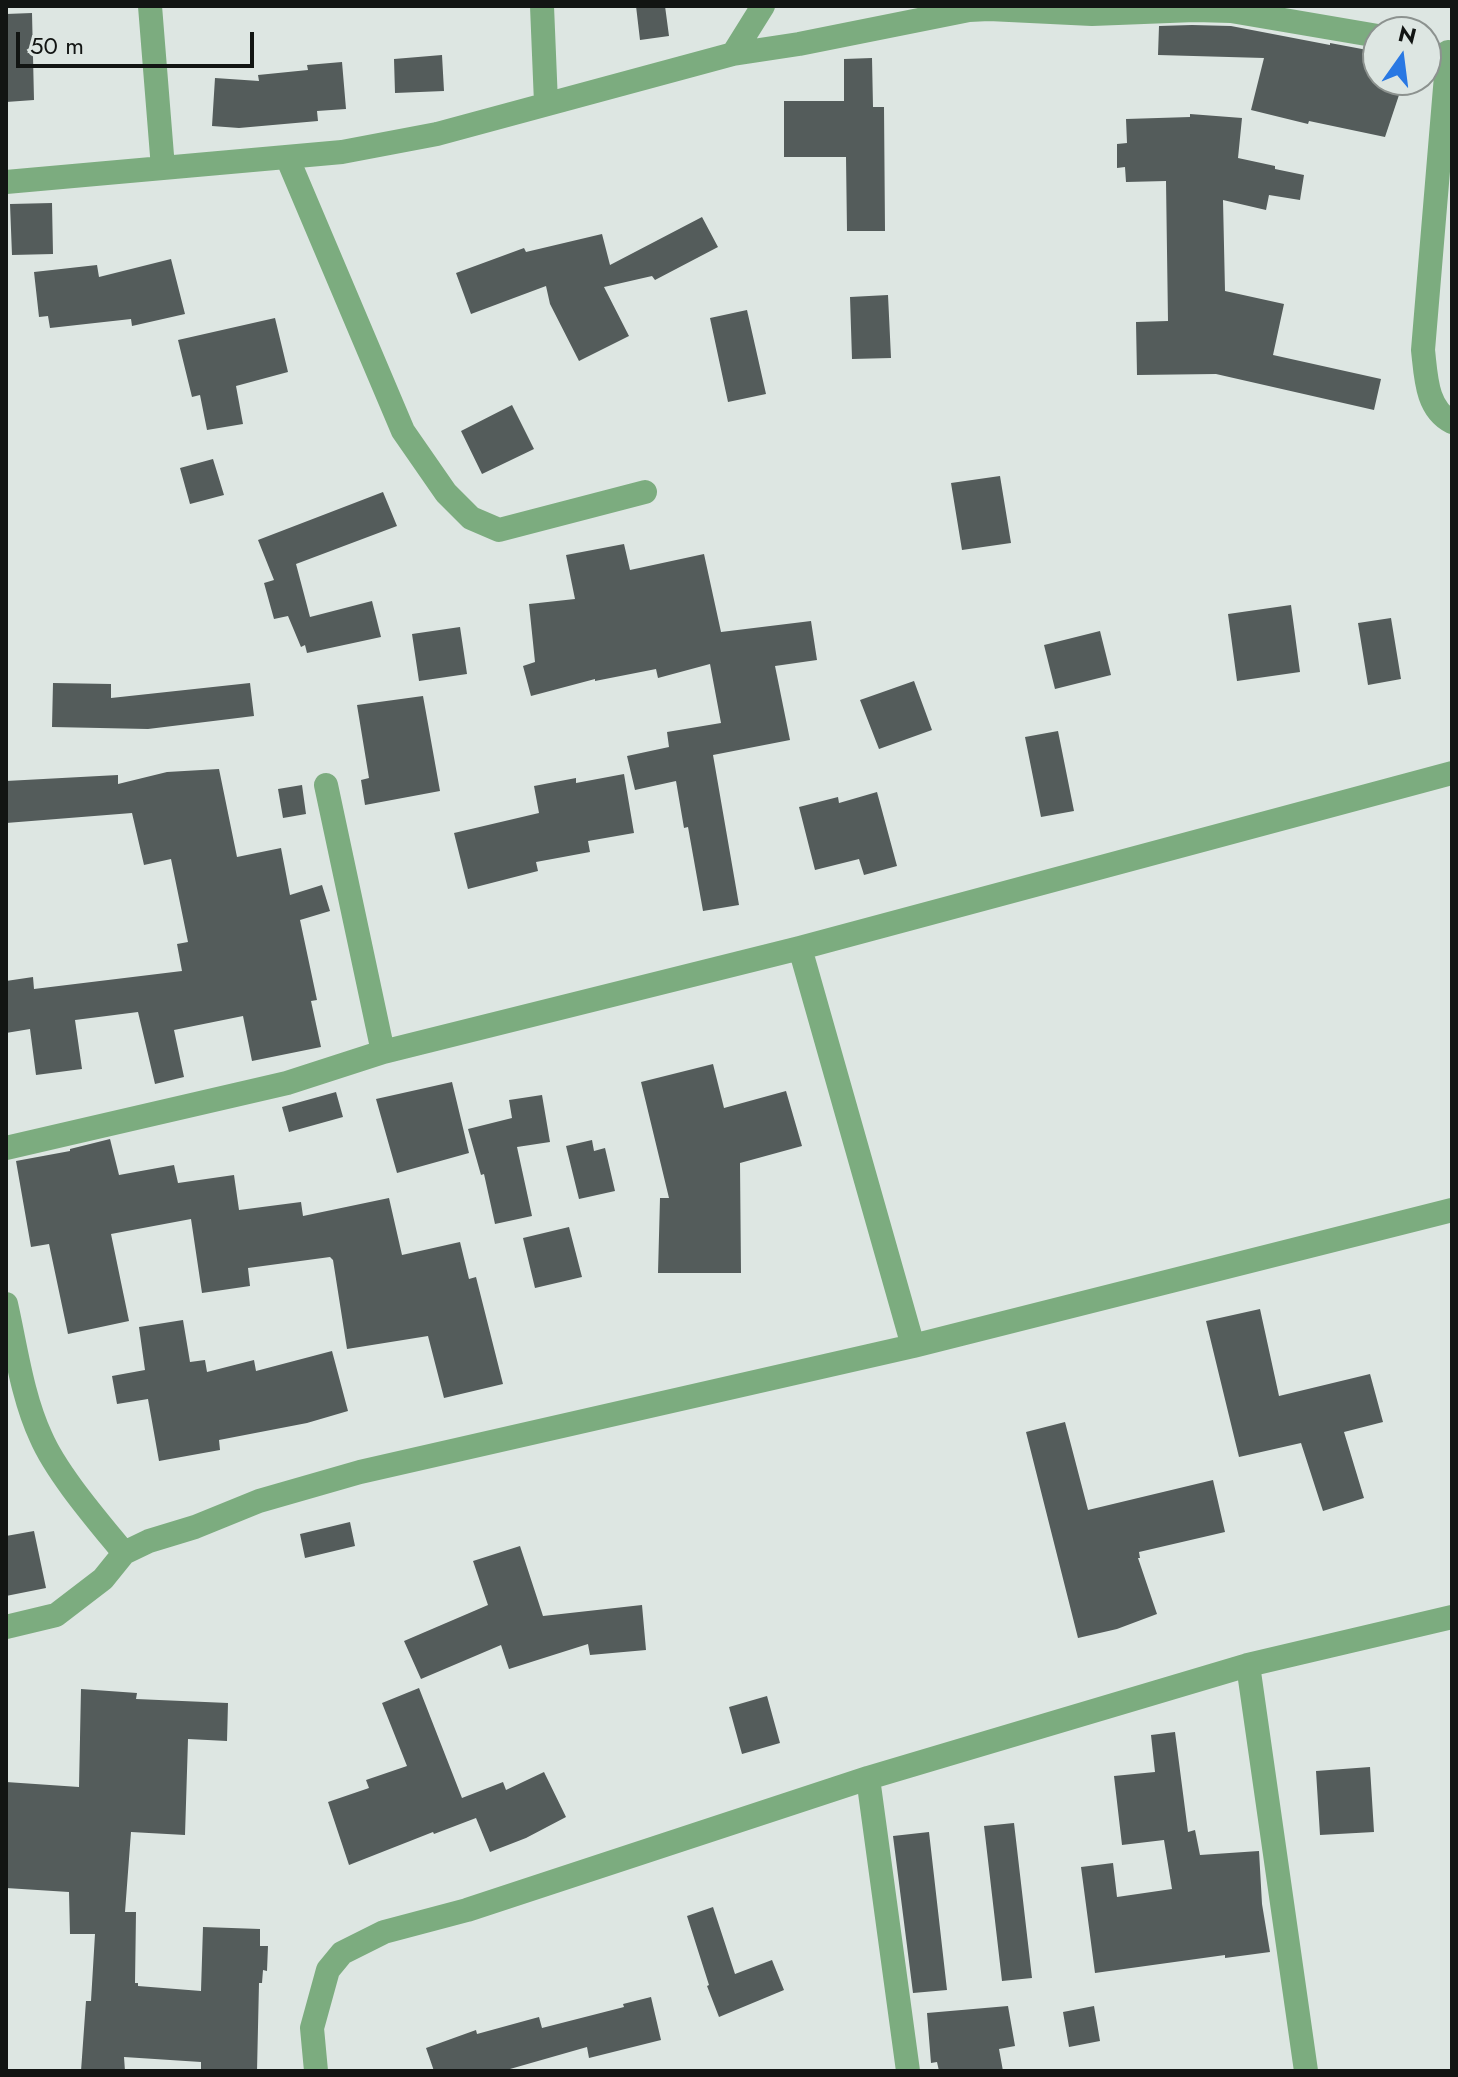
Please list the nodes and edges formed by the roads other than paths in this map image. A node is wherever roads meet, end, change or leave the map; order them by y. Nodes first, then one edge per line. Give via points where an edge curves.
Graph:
1 (150, 6) edge
2 (542, 6) edge
3 (763, 6) edge
4 (1362, 33) edge
5 (733, 54) junction
6 (1439, 96) edge
7 (546, 103) junction
8 (287, 157) junction
9 (163, 168) junction
10 (6, 182) edge
11 (1452, 422) edge
12 (645, 492) dead end
13 (1452, 773) edge
14 (326, 785) dead end
15 (800, 948) junction
16 (383, 1052) junction
17 (6, 1148) edge
18 (1452, 1210) edge
19 (6, 1304) edge
20 (913, 1346) junction
21 (124, 1553) junction
22 (1452, 1617) edge
23 (6, 1627) edge
24 (1248, 1665) junction
25 (868, 1778) junction
26 (316, 2071) edge
27 (908, 2071) edge
28 (1306, 2071) edge

1 - 9 street
2 - 7 street
3 - 5 street
4 - 5 street via 1231,11 1092,14 989,9
5 - 7 street
6 - 11 street via 1423,350 1434,407
7 - 8 street via 437,134
8 - 9 street
8 - 12 street via 403,431 446,493 471,518 499,530
9 - 10 street
13 - 15 street
14 - 16 street
15 - 16 street
15 - 20 street
16 - 17 street via 287,1083
18 - 20 street
19 - 21 street via 41,1438
20 - 21 street via 360,1472 259,1501
21 - 23 street via 103,1579 56,1615
22 - 24 street
24 - 25 street
24 - 28 street
25 - 26 street via 467,1910 400,1926 342,1953 328,1970 312,2028
25 - 27 street

